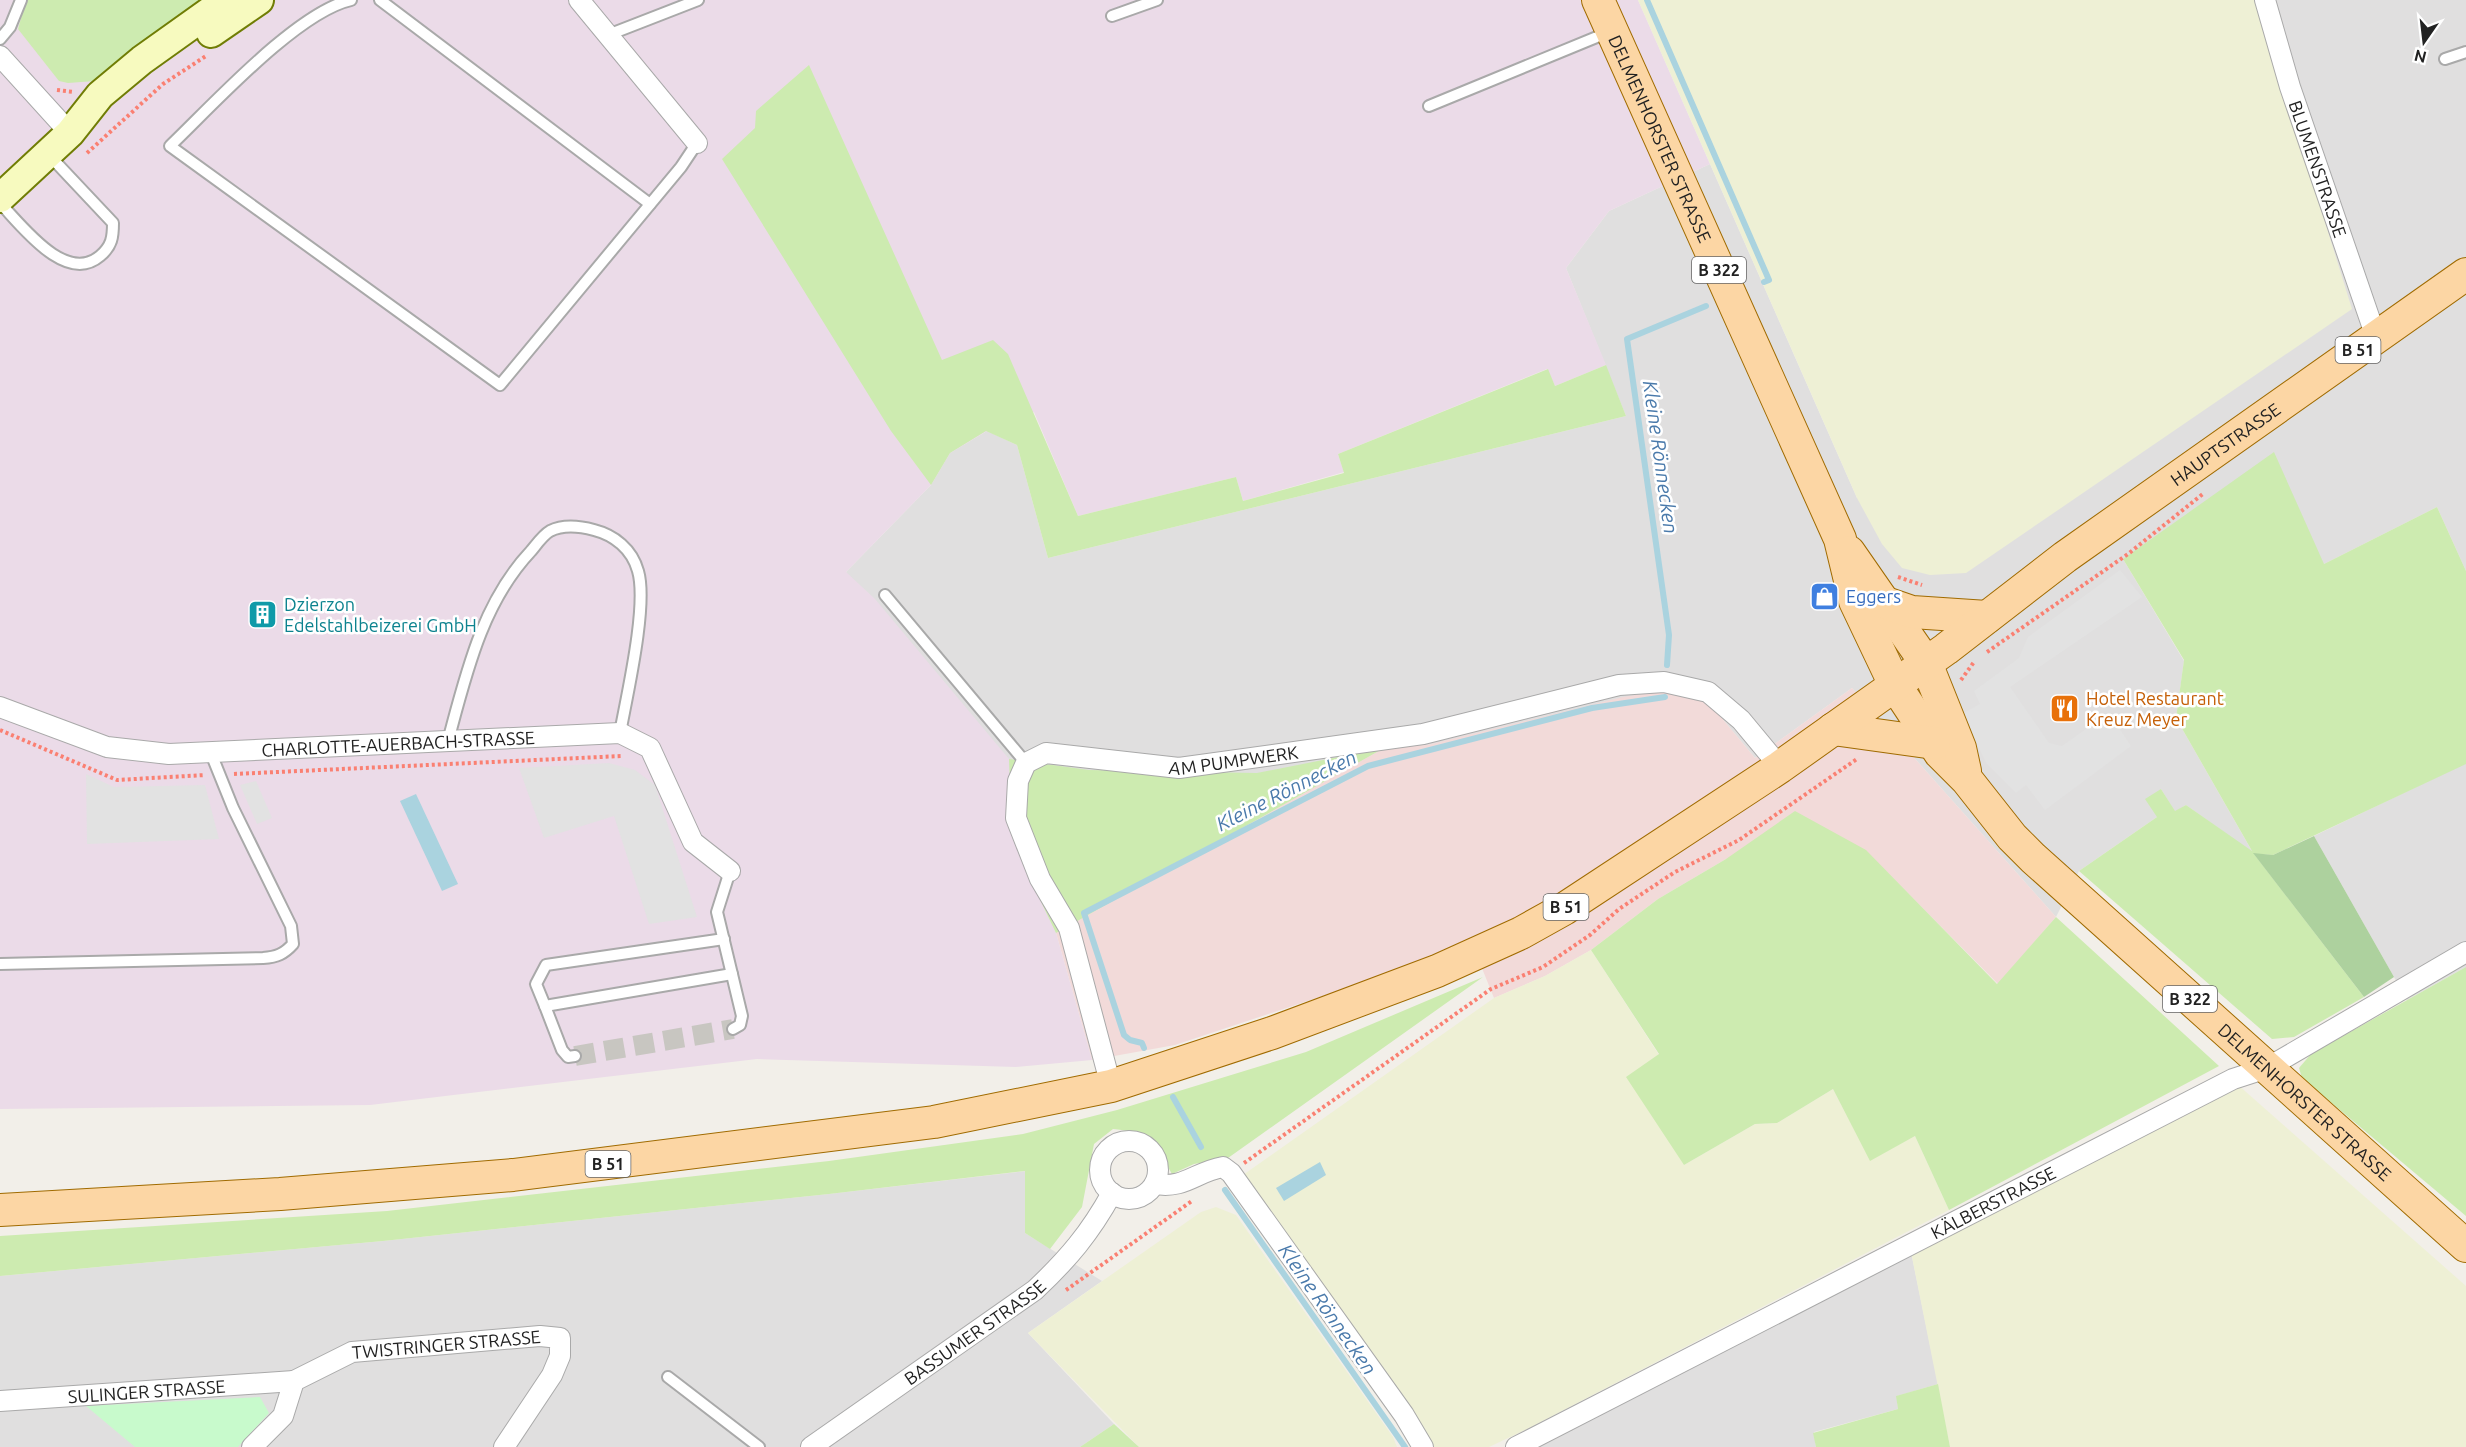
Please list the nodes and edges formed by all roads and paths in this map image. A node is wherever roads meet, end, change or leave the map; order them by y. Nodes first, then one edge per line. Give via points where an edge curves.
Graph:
1 (21, 0) edge
2 (226, 0) edge
3 (259, 0) edge
4 (351, 0) edge
5 (380, 0) edge
6 (579, 0) edge
7 (698, 0) edge
8 (1157, 0) edge
9 (1598, 0) edge
10 (2265, 0) edge
11 (1112, 16) dead end
12 (1612, 31) junction
13 (608, 35) junction
14 (0, 39) edge
15 (2466, 52) edge
16 (0, 56) edge
17 (2445, 59) dead end
18 (54, 89) dead end
19 (81, 90) dead end
20 (1429, 106) dead end
21 (70, 133) junction
22 (697, 143) joint
23 (48, 154) junction
24 (0, 201) edge
25 (650, 204) junction
26 (2466, 274) edge
27 (2376, 337) junction
28 (1840, 539) junction
29 (885, 595) dead end
30 (1886, 603) junction
31 (1987, 617) junction
32 (1926, 663) junction
33 (1894, 685) junction
34 (0, 707) edge
35 (1833, 729) junction
36 (620, 733) junction
37 (448, 741) junction
38 (1934, 743) junction
39 (210, 752) junction
40 (1026, 763) junction
41 (1780, 767) junction
42 (1967, 780) junction
43 (730, 871) joint
44 (724, 939) junction
45 (2466, 952) edge
46 (0, 964) edge
47 (732, 974) junction
48 (545, 1006) junction
49 (733, 1029) dead end
50 (575, 1056) dead end
51 (2267, 1068) junction
52 (1111, 1086) junction
53 (1155, 1184) junction
54 (1112, 1193) junction
55 (0, 1209) edge
56 (2466, 1246) edge
57 (668, 1377) dead end
58 (294, 1381) junction
59 (0, 1401) edge
60 (252, 1447) edge
61 (504, 1447) edge
62 (759, 1447) edge
63 (811, 1447) edge
64 (1423, 1447) edge
65 (1516, 1447) edge

1 - 14 lane via 10,27
2 - 21 street via 100,95
3 - 21 street via 159,79
4 - 25 lane via 336,3 287,36 170,146 501,385
5 - 25 lane
6 - 13 street
7 - 13 lane
8 - 11 lane
9 - 12 main road, DELMENHORSTER STRASSE / B 322
10 - 27 street, BLUMENSTRASSE
12 - 20 lane
12 - 28 main road, DELMENHORSTER STRASSE / B 322
13 - 22 street
15 - 17 lane
16 - 21 street
18 - 19 path
21 - 23 street
22 - 25 lane
23 - 24 street
23 - 24 lane via 113,223 113,239 106,251 93,262 80,265 61,260 41,246
26 - 27 main road, HAUPTSTRASSE / B 51
27 - 31 main road, HAUPTSTRASSE / B 51 via 2065,557
28 - 30 main road, DELMENHORSTER STRASSE / B 322
28 - 33 main road, DELMENHORSTER STRASSE / B 322 via 1855,601
29 - 40 lane
30 - 31 main road via 1912,612
30 - 32 main road, DELMENHORSTER STRASSE / B 322
31 - 32 main road, B 51
32 - 33 main road, B 51
32 - 42 main road, DELMENHORSTER STRASSE / B 322 via 1960,748
33 - 35 main road, B 51
33 - 38 main road, DELMENHORSTER STRASSE / B 322
34 - 39 street, CHARLOTTE-AUERBACH-STRASSE via 107,747
35 - 38 main road
35 - 41 main road, B 51
36 - 37 street, CHARLOTTE-AUERBACH-STRASSE
36 - 37 lane via 641,603 639,571 630,552 609,534 574,525 549,532 518,564 486,615
36 - 43 street, CHARLOTTE-AUERBACH-STRASSE via 650,748 693,842
37 - 39 street, CHARLOTTE-AUERBACH-STRASSE
38 - 42 main road, DELMENHORSTER STRASSE / B 322
39 - 46 lane via 291,926 293,944 286,952 263,958
40 - 41 street, AM PUMPWERK via 1046,753 1179,768 1423,734 1619,685 1664,681 1708,692 1741,720
40 - 52 street via 1018,781 1016,818 1040,879 1069,927
41 - 52 main road, B 51 via 1521,933 1437,971 1272,1033
42 - 51 main road, DELMENHORSTER STRASSE / B 322 via 2026,851
43 - 44 lane via 717,912
44 - 47 lane
44 - 48 lane via 546,966 536,984
45 - 51 street, KÄLBERSTRASSE
47 - 48 lane
47 - 49 lane via 742,1016 740,1025
48 - 50 lane via 562,1050 568,1057
51 - 56 main road, DELMENHORSTER STRASSE / B 322
51 - 65 street, KÄLBERSTRASSE via 2233,1079
52 - 55 main road, B 51 via 934,1122 603,1165 280,1194
53 - 54 street via 1144,1195 1132,1199
53 - 54 street via 1158,1166 1152,1152 1143,1144 1123,1141 1114,1144 1102,1160 1102,1181
53 - 64 street via 1181,1185 1210,1169 1223,1167 1231,1173 1404,1414
54 - 63 street, BASSUMER STRASSE via 1094,1227 1035,1290
57 - 62 lane
58 - 59 street, SULINGER STRASSE
58 - 60 street via 283,1416
58 - 61 street, TWISTRINGER STRASSE via 352,1352 540,1336 560,1338 560,1356 552,1375

